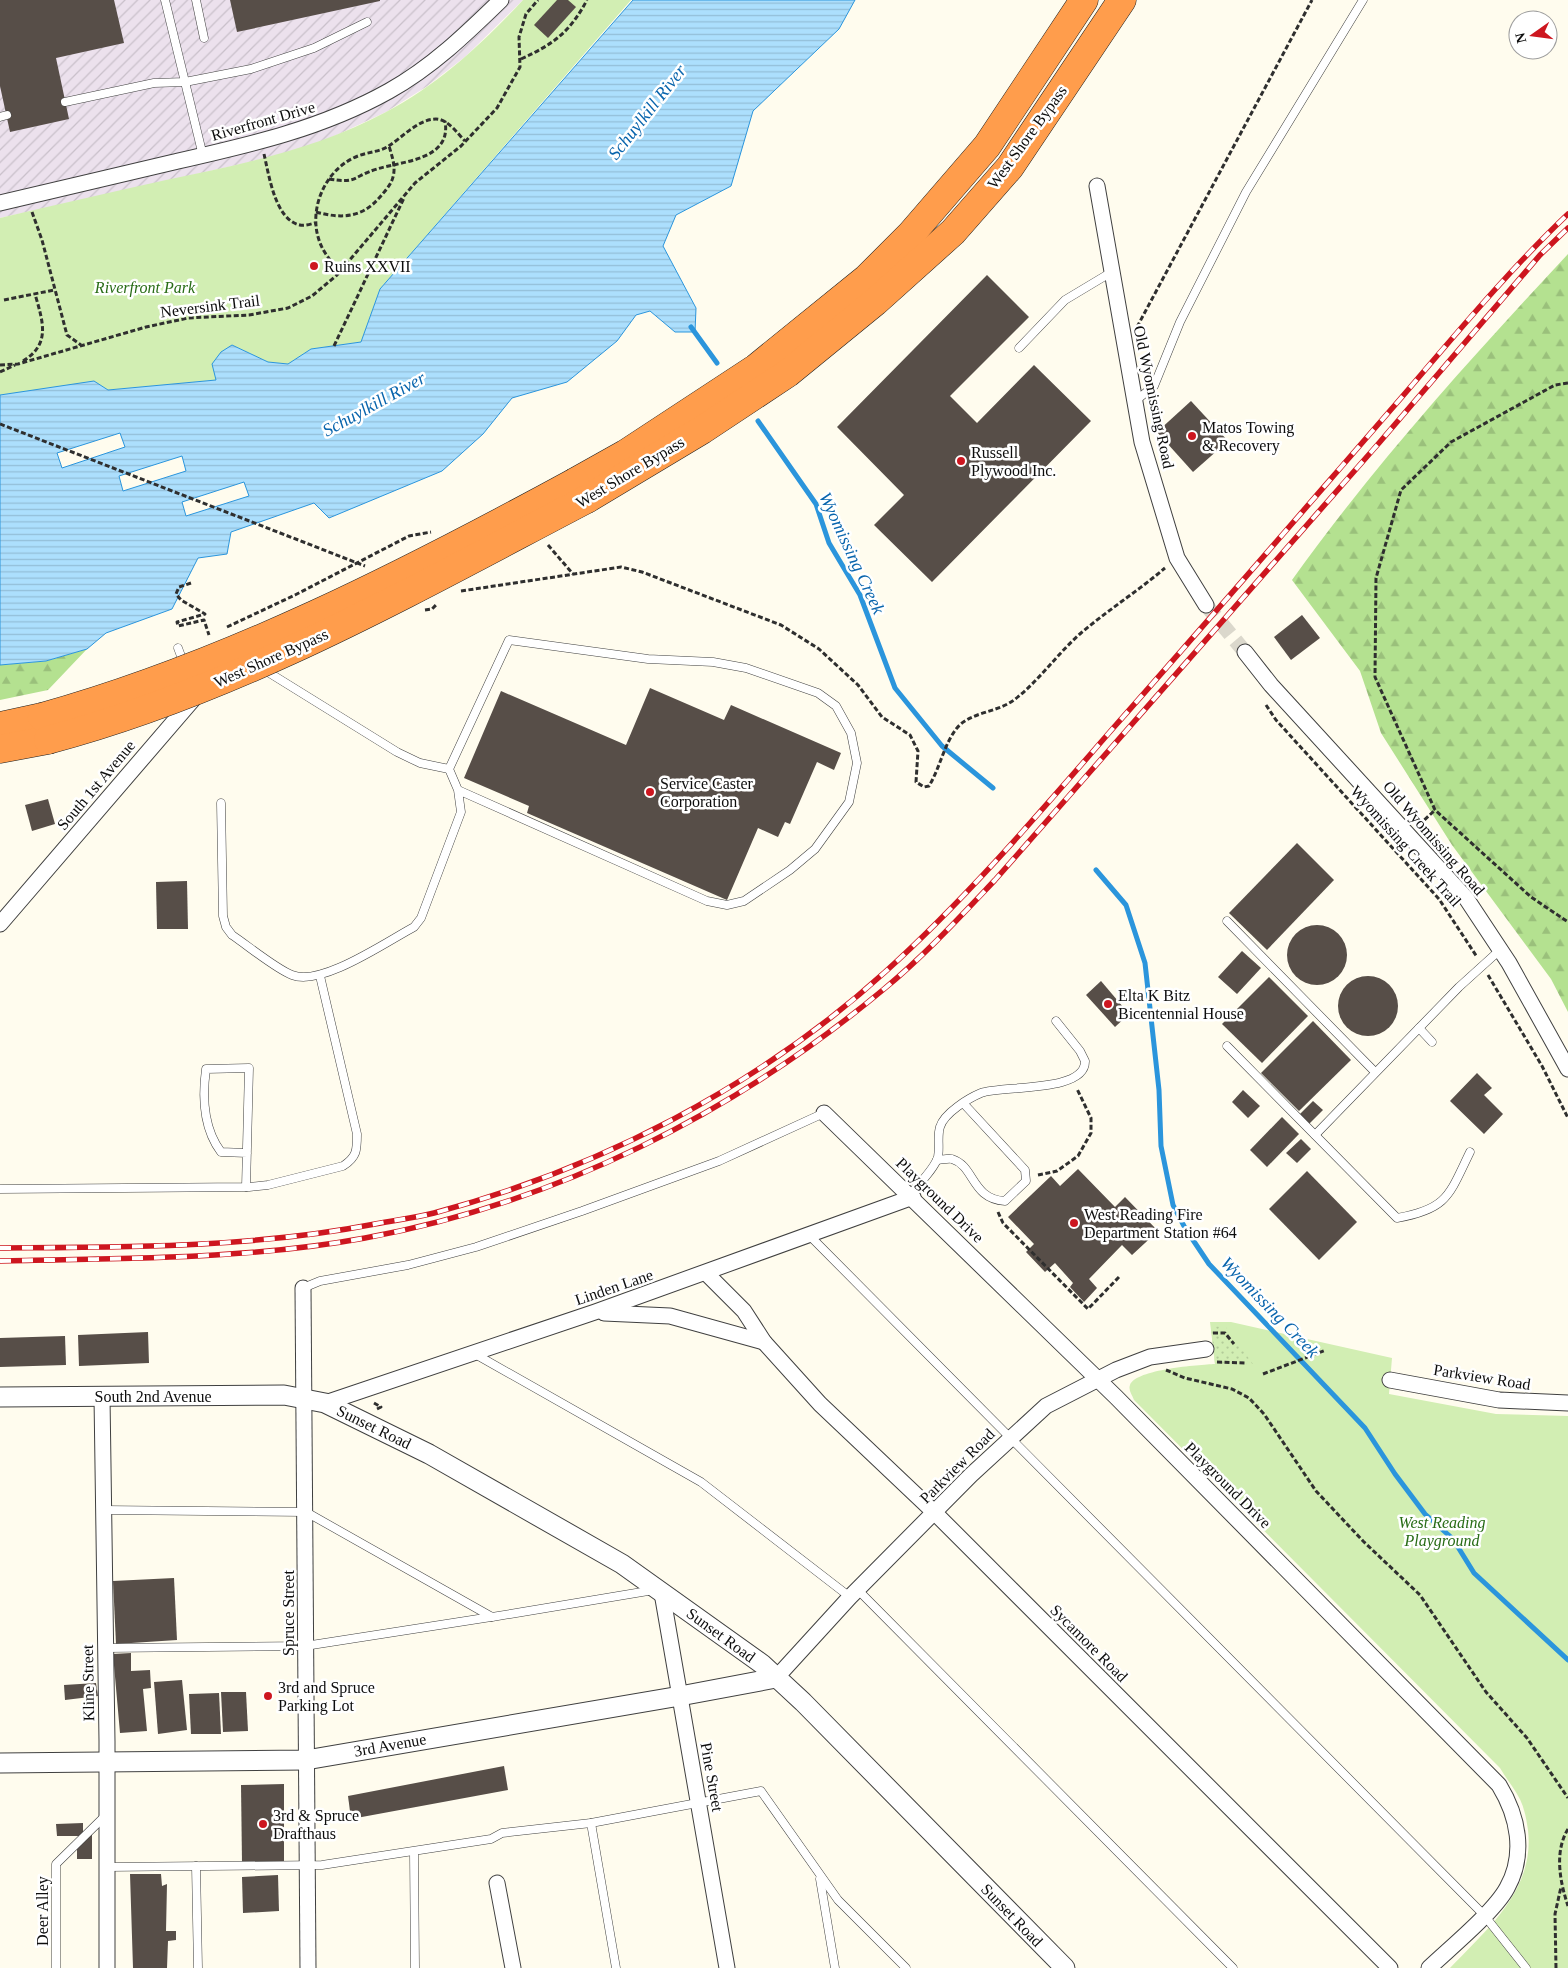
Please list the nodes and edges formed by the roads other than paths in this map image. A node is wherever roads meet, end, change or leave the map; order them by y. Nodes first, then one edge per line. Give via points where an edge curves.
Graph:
1 (165, 0) edge
2 (196, 0) edge
3 (501, 0) edge
4 (1084, 0) edge
5 (1122, 0) edge
6 (1363, 0) edge
7 (367, 22) dead end
8 (204, 38) dead end
9 (185, 82) junction
10 (65, 102) dead end
11 (203, 156) junction
12 (1097, 186) dead end
13 (0, 202) edge
14 (1110, 272) junction
15 (1019, 348) dead end
16 (1134, 402) junction
17 (581, 491) junction
18 (1206, 605) tunnel mouth
19 (178, 648) dead end
20 (1245, 652) tunnel mouth
21 (246, 659) dead end
22 (221, 670) dead end
23 (196, 697) junction
24 (0, 726) edge
25 (45, 729) junction
26 (0, 749) edge
27 (449, 769) junction
28 (458, 790) junction
29 (221, 803) dead end
30 (1227, 921) dead end
31 (0, 924) edge
32 (1501, 949) junction
33 (320, 976) junction
34 (1056, 1021) dead end
35 (1419, 1028) junction
36 (1432, 1042) dead end
37 (1227, 1046) dead end
38 (1568, 1069) edge
39 (1375, 1072) junction
40 (964, 1104) junction
41 (824, 1113) joint
42 (1315, 1135) junction
43 (1470, 1152) dead end
44 (246, 1153) junction
45 (937, 1160) junction
46 (246, 1187) junction
47 (0, 1189) edge
48 (912, 1196) junction
49 (808, 1234) junction
50 (706, 1273) junction
51 (303, 1288) joint
52 (595, 1312) junction
53 (764, 1342) junction
54 (1206, 1349) dead end
55 (473, 1353) junction
56 (1098, 1379) junction
57 (1390, 1380) dead end
58 (0, 1397) edge
59 (102, 1397) junction
60 (305, 1398) junction
61 (325, 1403) junction
62 (1568, 1403) edge
63 (1010, 1438) junction
64 (103, 1510) junction
65 (306, 1512) junction
66 (934, 1513) junction
67 (660, 1591) junction
68 (854, 1593) junction
69 (492, 1617) junction
70 (305, 1646) junction
71 (106, 1648) junction
72 (776, 1678) junction
73 (680, 1696) junction
74 (306, 1760) junction
75 (106, 1761) junction
76 (0, 1763) edge
77 (699, 1804) junction
78 (107, 1815) junction
79 (592, 1823) junction
80 (414, 1852) junction
81 (306, 1865) junction
82 (196, 1866) junction
83 (107, 1867) junction
84 (820, 1878) junction
85 (498, 1883) dead end
86 (1484, 1915) junction
87 (56, 1968) edge
88 (107, 1968) edge
89 (198, 1968) edge
90 (308, 1968) edge
91 (415, 1968) edge
92 (513, 1968) edge
93 (616, 1968) edge
94 (727, 1968) edge
95 (835, 1968) edge
96 (906, 1968) edge
97 (1065, 1968) edge
98 (1233, 1968) edge
99 (1390, 1968) edge
100 (1429, 1968) edge
101 (1526, 1968) edge

1 - 9 lane
2 - 8 lane
3 - 11 street, Riverfront Drive via 454,45 389,90 328,121
4 - 17 highway, West Shore Bypass via 988,146 911,234 867,278 756,368 625,454
5 - 17 highway, West Shore Bypass via 1010,167 953,232 875,302 788,373 702,430
6 - 16 lane via 1246,192 1180,322 1154,386
7 - 9 lane via 314,48 251,69
9 - 10 lane via 154,83
9 - 11 lane
11 - 13 street, Riverfront Drive
12 - 14 street, Old Wyomissing Road
14 - 15 lane via 1065,300
14 - 16 street, Old Wyomissing Road
16 - 18 street, Old Wyomissing Road via 1142,442 1176,558
17 - 25 highway, West Shore Bypass, bridge via 356,620 230,678 110,723
19 - 23 lane
20 - 32 street, Old Wyomissing Road via 1271,686 1455,885
21 - 27 lane via 397,752 420,763
22 - 23 street, South 1st Avenue
23 - 31 street, South 1st Avenue
24 - 25 highway, West Shore Bypass
25 - 26 highway, West Shore Bypass
27 - 28 lane
27 - 28 lane via 509,640 648,659 713,662 746,668 782,680 818,693 836,706 851,733 857,763 849,802 814,849 790,870 744,900 727,905 707,901
28 - 33 lane via 461,812 421,918 414,927
29 - 33 lane via 223,916 226,927 232,935 292,975 308,979
30 - 39 lane
32 - 35 lane
32 - 38 street, Old Wyomissing Road
33 - 46 lane via 357,1134 356,1153 343,1166 268,1185
34 - 40 lane via 1085,1060 1084,1067 1072,1078 1056,1084 992,1089
35 - 36 lane
35 - 39 lane
37 - 42 lane
39 - 42 lane
40 - 45 lane via 940,1127
40 - 45 lane via 1025,1170 1026,1181 1005,1201 992,1200 978,1188 963,1165 952,1158
41 - 48 street, Playground Drive
41 - 51 lane via 719,1161 582,1212 408,1265 320,1280
42 - 43 lane via 1397,1218 1414,1215 1449,1196
44 - 44 lane via 249,1068 206,1068 203,1092 210,1137 221,1152
44 - 46 lane
45 - 48 lane
46 - 47 lane
48 - 49 street, Linden Lane
48 - 56 street, Playground Drive
49 - 50 street, Linden Lane
49 - 63 lane
50 - 52 street, Linden Lane
50 - 53 street, Sycamore Road via 744,1311
51 - 60 street, Spruce Street
52 - 53 street via 670,1316
52 - 55 street, Linden Lane
53 - 66 street, Sycamore Road via 820,1404
54 - 56 street, Parkview Road via 1150,1357
55 - 61 street, Linden Lane
55 - 68 lane via 700,1482
56 - 63 street, Parkview Road via 1046,1406
56 - 86 street, Playground Drive via 1499,1785 1516,1822 1518,1845 1507,1888
57 - 62 street, Parkview Road via 1499,1400
58 - 59 street, South 2nd Avenue
59 - 60 street, South 2nd Avenue via 284,1395
59 - 64 street, Kline Street
60 - 61 street, Sunset Road
60 - 65 street, Spruce Street
61 - 67 street, Sunset Road via 429,1454 622,1564
63 - 66 street, Parkview Road
63 - 86 lane
64 - 65 lane
64 - 71 street, Kline Street
65 - 69 lane
65 - 70 street, Spruce Street
66 - 68 street, Parkview Road
66 - 99 street, Sycamore Road
67 - 69 lane
67 - 72 street, Sunset Road via 762,1664
67 - 73 street, Pine Street
68 - 72 street, Parkview Road
68 - 98 lane
69 - 70 lane
70 - 71 lane
70 - 74 street, Spruce Street
71 - 75 street, Kline Street
72 - 73 street, 3rd Avenue
72 - 97 street, Sunset Road
73 - 74 street, 3rd Avenue
73 - 77 street, Pine Street
74 - 75 street, 3rd Avenue
74 - 81 street, Spruce Street
75 - 76 street, 3rd Avenue
75 - 78 street, Kline Street
77 - 79 lane
77 - 84 lane via 760,1791
77 - 94 street, Pine Street
78 - 83 street, Kline Street
78 - 87 lane, Deer Alley via 56,1864
79 - 80 lane via 502,1833 491,1839
79 - 93 lane
80 - 81 lane
80 - 91 lane
81 - 82 lane
81 - 90 street, Spruce Street
82 - 83 lane
82 - 89 lane
83 - 88 street, Kline Street
84 - 95 lane
84 - 96 lane
85 - 92 street
86 - 100 street, Playground Drive
86 - 101 lane

